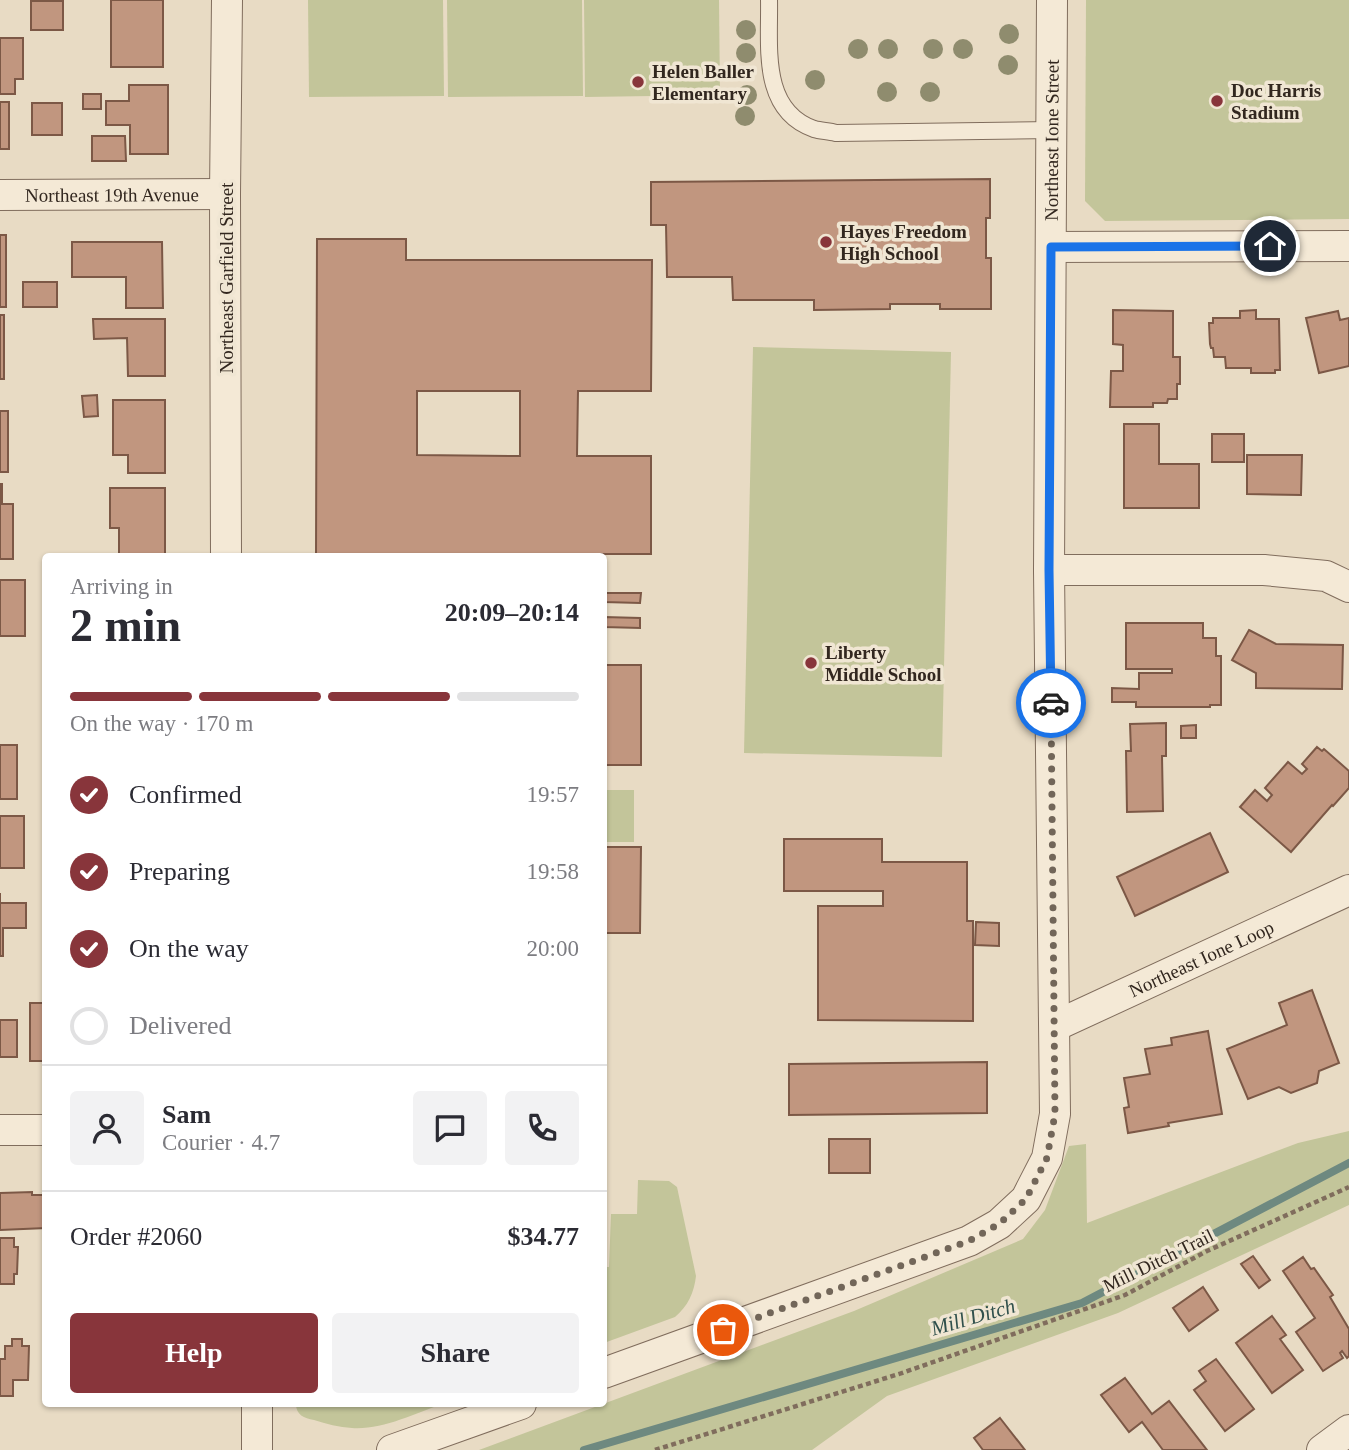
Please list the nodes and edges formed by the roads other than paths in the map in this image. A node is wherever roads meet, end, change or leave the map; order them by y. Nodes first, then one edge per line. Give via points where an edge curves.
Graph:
1 (227, 0) edge
2 (769, 0) edge
3 (1052, 0) edge
4 (1051, 130) junction
5 (225, 194) junction
6 (0, 195) edge
7 (1349, 246) edge
8 (1051, 247) junction
9 (226, 553) edge
10 (1049, 570) junction
11 (1349, 587) edge
12 (1349, 890) edge
13 (1055, 1026) junction
14 (0, 1130) edge
15 (42, 1130) edge
16 (607, 1372) edge
17 (257, 1407) edge
18 (513, 1407) edge
19 (1349, 1430) edge
20 (257, 1450) edge
21 (392, 1450) edge
22 (1322, 1450) edge

1 - 5 street, Northeast Garfield Street
2 - 4 lane via 771,80 794,118 814,128 836,133
3 - 4 street, Northeast Ione Street
4 - 8 street, Northeast Ione Street
5 - 6 street, Northeast 19th Avenue
5 - 9 street, Northeast Garfield Street
7 - 8 street
8 - 10 street, Northeast Ione Street
10 - 11 street via 1264,569 1325,576
10 - 13 street, Northeast Ione Street
12 - 13 street, Northeast Ione Loop
13 - 16 street, Northeast Ione Street via 1055,1114 1047,1158 1026,1199 999,1224 969,1241
14 - 15 street
17 - 20 street
18 - 21 street
19 - 22 street

